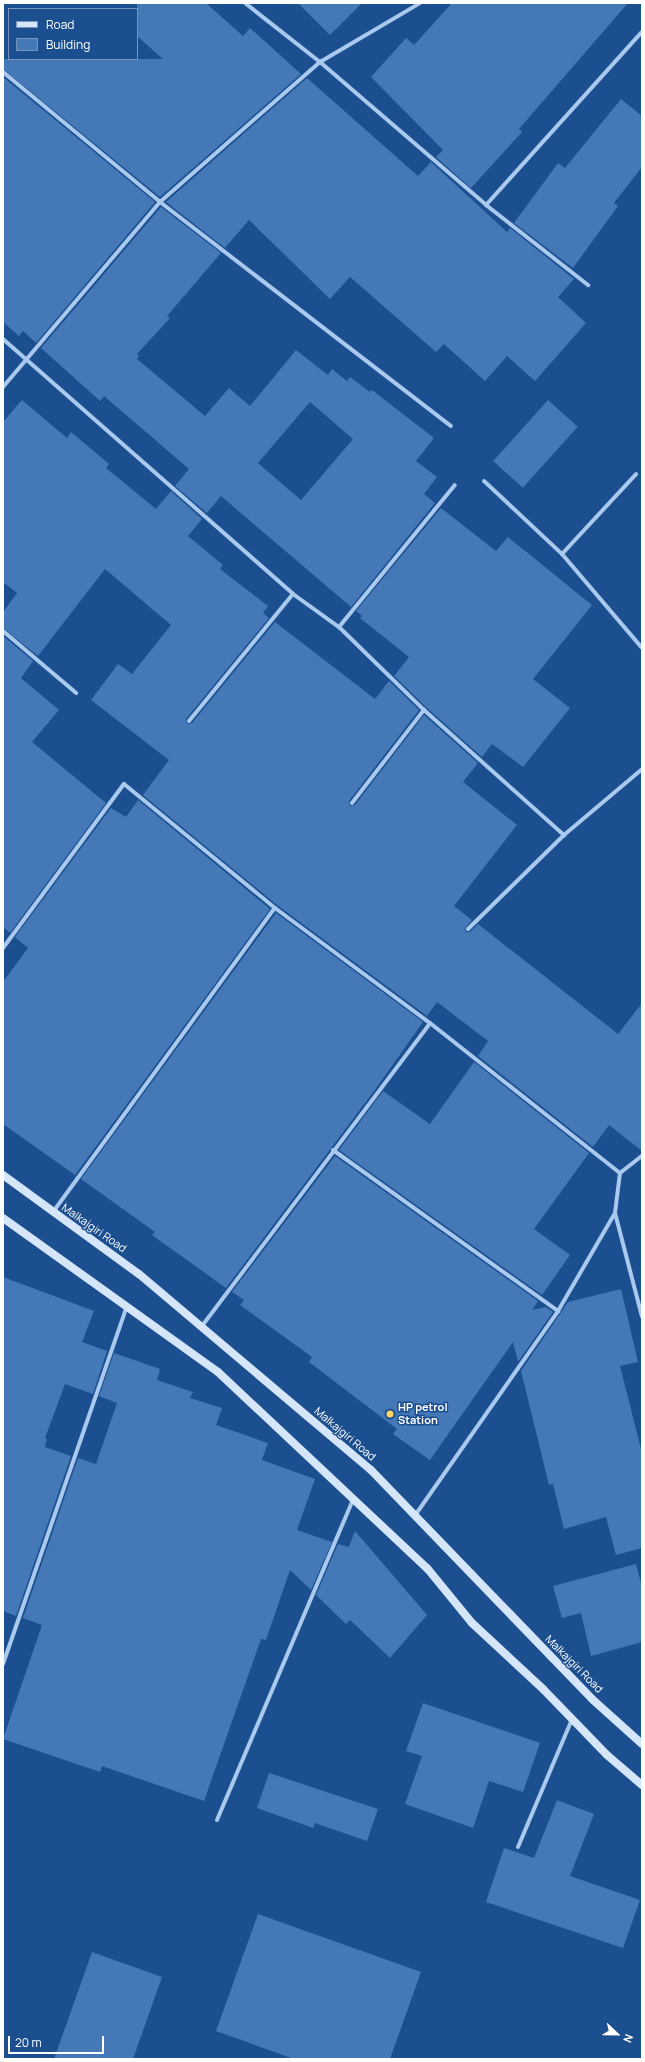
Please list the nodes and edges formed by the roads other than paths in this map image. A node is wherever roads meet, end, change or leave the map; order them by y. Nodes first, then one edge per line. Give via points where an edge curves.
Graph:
1 (245, 3) edge
2 (420, 3) edge
3 (414, 5) edge
4 (642, 32) edge
5 (320, 62) junction
6 (3, 72) edge
7 (160, 202) junction
8 (486, 205) junction
9 (588, 285) dead end
10 (3, 339) edge
11 (26, 358) junction
12 (3, 387) edge
13 (451, 426) dead end
14 (636, 474) dead end
15 (484, 481) dead end
16 (455, 485) dead end
17 (562, 554) junction
18 (293, 594) junction
19 (339, 627) junction
20 (3, 630) edge
21 (642, 648) edge
22 (76, 693) dead end
23 (424, 710) junction
24 (189, 721) dead end
25 (642, 768) edge
26 (352, 803) dead end
27 (564, 835) junction
28 (274, 908) junction
29 (468, 928) dead end
30 (3, 948) edge
31 (430, 1023) junction
32 (333, 1150) junction
33 (642, 1156) edge
34 (620, 1174) junction
35 (3, 1175) edge
36 (52, 1212) junction
37 (615, 1213) junction
38 (3, 1218) edge
39 (127, 1305) junction
40 (558, 1311) junction
41 (642, 1316) edge
42 (202, 1326) junction
43 (352, 1500) junction
44 (416, 1514) junction
45 (3, 1664) edge
46 (572, 1719) junction
47 (642, 1744) edge
48 (642, 1785) edge
49 (217, 1820) dead end
50 (518, 1847) dead end

1 - 5 street
2 - 3 street
3 - 5 street
4 - 8 street
5 - 7 street
5 - 8 street
6 - 7 street
7 - 11 street
7 - 13 street
8 - 9 street
10 - 11 street
11 - 12 street
11 - 18 street
14 - 17 street
15 - 17 street
16 - 19 street
17 - 21 street
18 - 19 street
18 - 24 street
19 - 23 street
20 - 22 street
23 - 26 street
23 - 27 street
25 - 27 street
27 - 29 street
28 - 30 street via 124,784
28 - 31 street
28 - 36 street
31 - 32 street
31 - 34 street
32 - 40 street
32 - 42 street
33 - 34 street
34 - 37 street
35 - 36 main road, Malkajgiri Road
36 - 42 main road, Malkajgiri Road via 139,1274
37 - 40 street
37 - 41 street
38 - 39 main road via 68,1267
39 - 43 main road via 218,1372
39 - 45 street
40 - 44 street
42 - 44 main road, Malkajgiri Road via 371,1470
43 - 46 main road via 427,1568 472,1623
43 - 49 street
44 - 47 main road, Malkajgiri Road via 456,1560 592,1699
46 - 48 main road via 607,1755
46 - 50 street

